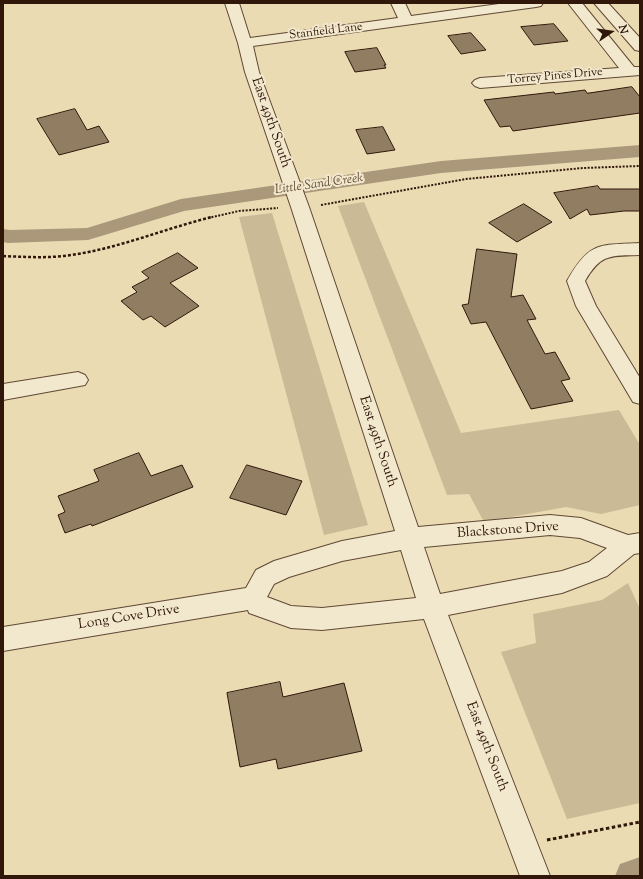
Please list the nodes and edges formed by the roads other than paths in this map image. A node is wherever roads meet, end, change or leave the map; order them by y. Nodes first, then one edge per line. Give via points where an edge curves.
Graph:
1 (232, 3) edge
2 (398, 3) edge
3 (536, 3) edge
4 (574, 3) edge
5 (602, 3) edge
6 (407, 21) junction
7 (245, 43) junction
8 (638, 46) edge
9 (611, 47) junction
10 (635, 71) edge
11 (480, 83) dead end
12 (640, 249) edge
13 (78, 380) dead end
14 (3, 392) edge
15 (640, 396) edge
16 (410, 538) junction
17 (634, 544) edge
18 (254, 598) junction
19 (432, 607) junction
20 (3, 639) edge
21 (535, 876) edge

1 - 7 street, East 49th South
2 - 6 street
3 - 6 street, Stanfield Lane
4 - 9 street, Torrey Pines Drive
5 - 8 street
6 - 7 street, Stanfield Lane
7 - 16 street, East 49th South via 252,72 299,204
8 - 9 street
9 - 10 street, Torrey Pines Drive
10 - 11 street, Torrey Pines Drive
12 - 15 street via 603,251 585,265 576,281 586,306
13 - 14 street
16 - 17 street, Blackstone Drive via 550,526 582,528
16 - 18 street via 342,551 284,568 265,577
16 - 19 street, East 49th South
17 - 19 street, Blackstone Drive via 598,569 562,582
18 - 19 street via 258,605 291,617 322,619
18 - 20 street, Long Cove Drive
19 - 21 street, East 49th South

